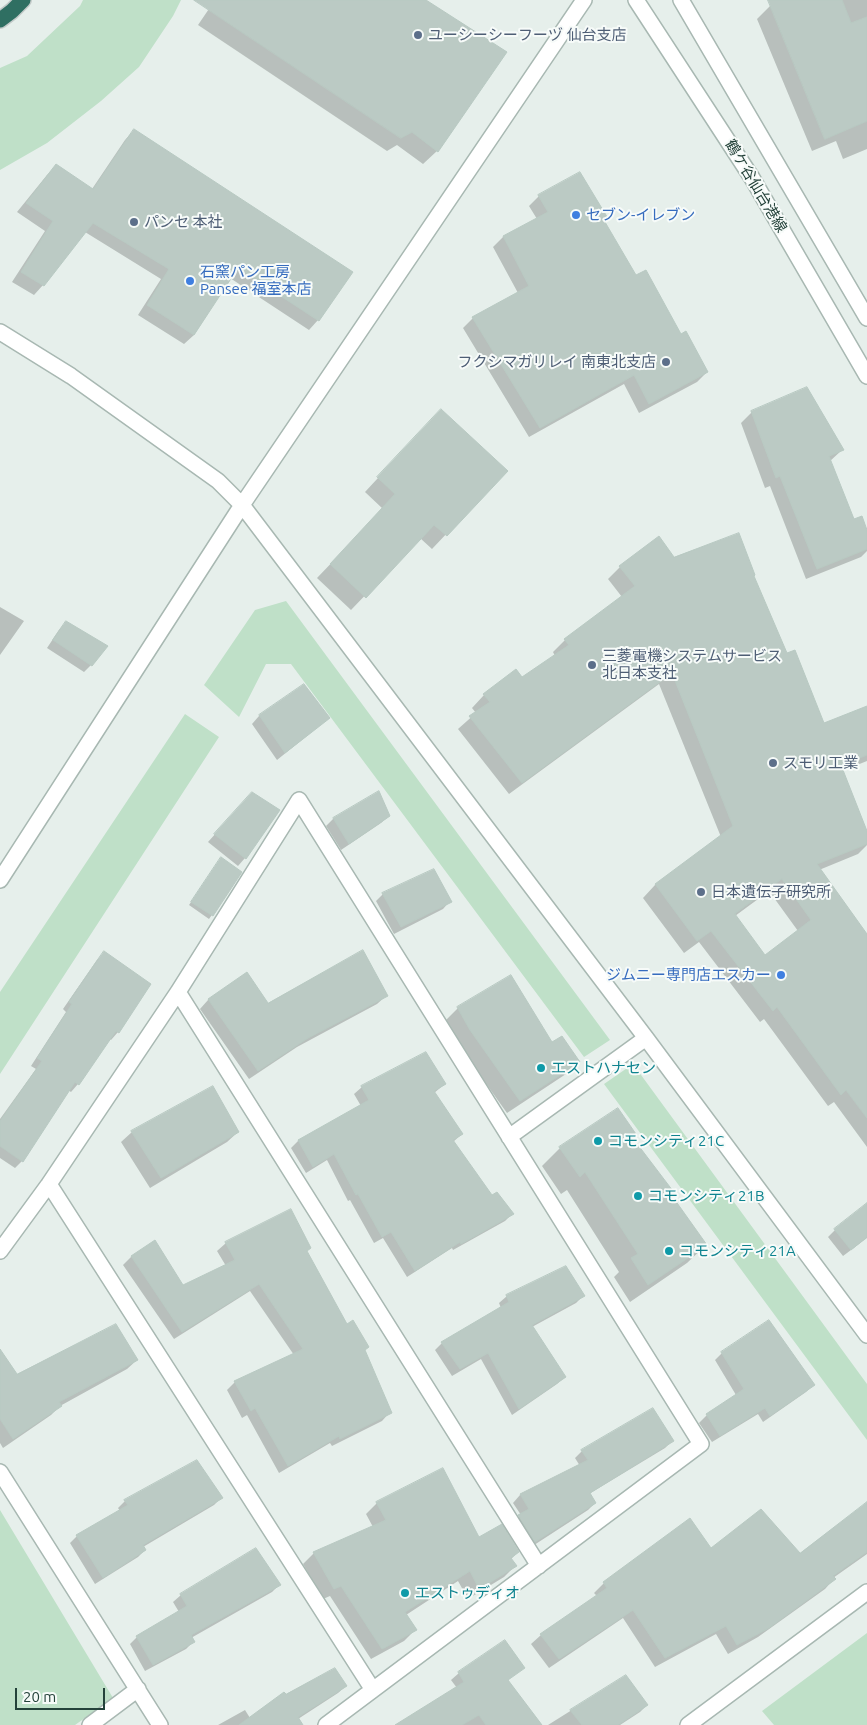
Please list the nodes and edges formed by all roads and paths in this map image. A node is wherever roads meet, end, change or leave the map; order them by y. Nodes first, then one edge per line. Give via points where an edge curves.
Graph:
1 (23, 0) edge
2 (584, 0) edge
3 (636, 0) edge
4 (681, 0) edge
5 (0, 20) edge
6 (867, 318) edge
7 (0, 332) edge
8 (867, 376) edge
9 (242, 505) junction
10 (0, 880) edge
11 (178, 992) junction
12 (646, 1038) junction
13 (509, 1137) junction
14 (49, 1184) junction
15 (0, 1252) edge
16 (867, 1335) edge
17 (0, 1472) edge
18 (539, 1566) junction
19 (867, 1592) edge
20 (138, 1689) junction
21 (373, 1690) junction
22 (90, 1725) edge
23 (160, 1725) edge
24 (326, 1725) edge
25 (688, 1725) edge

1 - 5 highway
2 - 9 street
3 - 8 street, 鶴ケ谷仙台港線 via 752,178
4 - 6 street, 鶴ケ谷仙台港線
7 - 9 street via 71,376 218,481
9 - 10 street
9 - 12 street
11 - 13 street via 299,800
11 - 14 street
11 - 18 street
12 - 13 street
12 - 16 street
13 - 18 street via 701,1444
14 - 15 street
14 - 21 street
17 - 20 street
18 - 21 street
19 - 25 street
20 - 22 street
20 - 23 street
21 - 24 street

